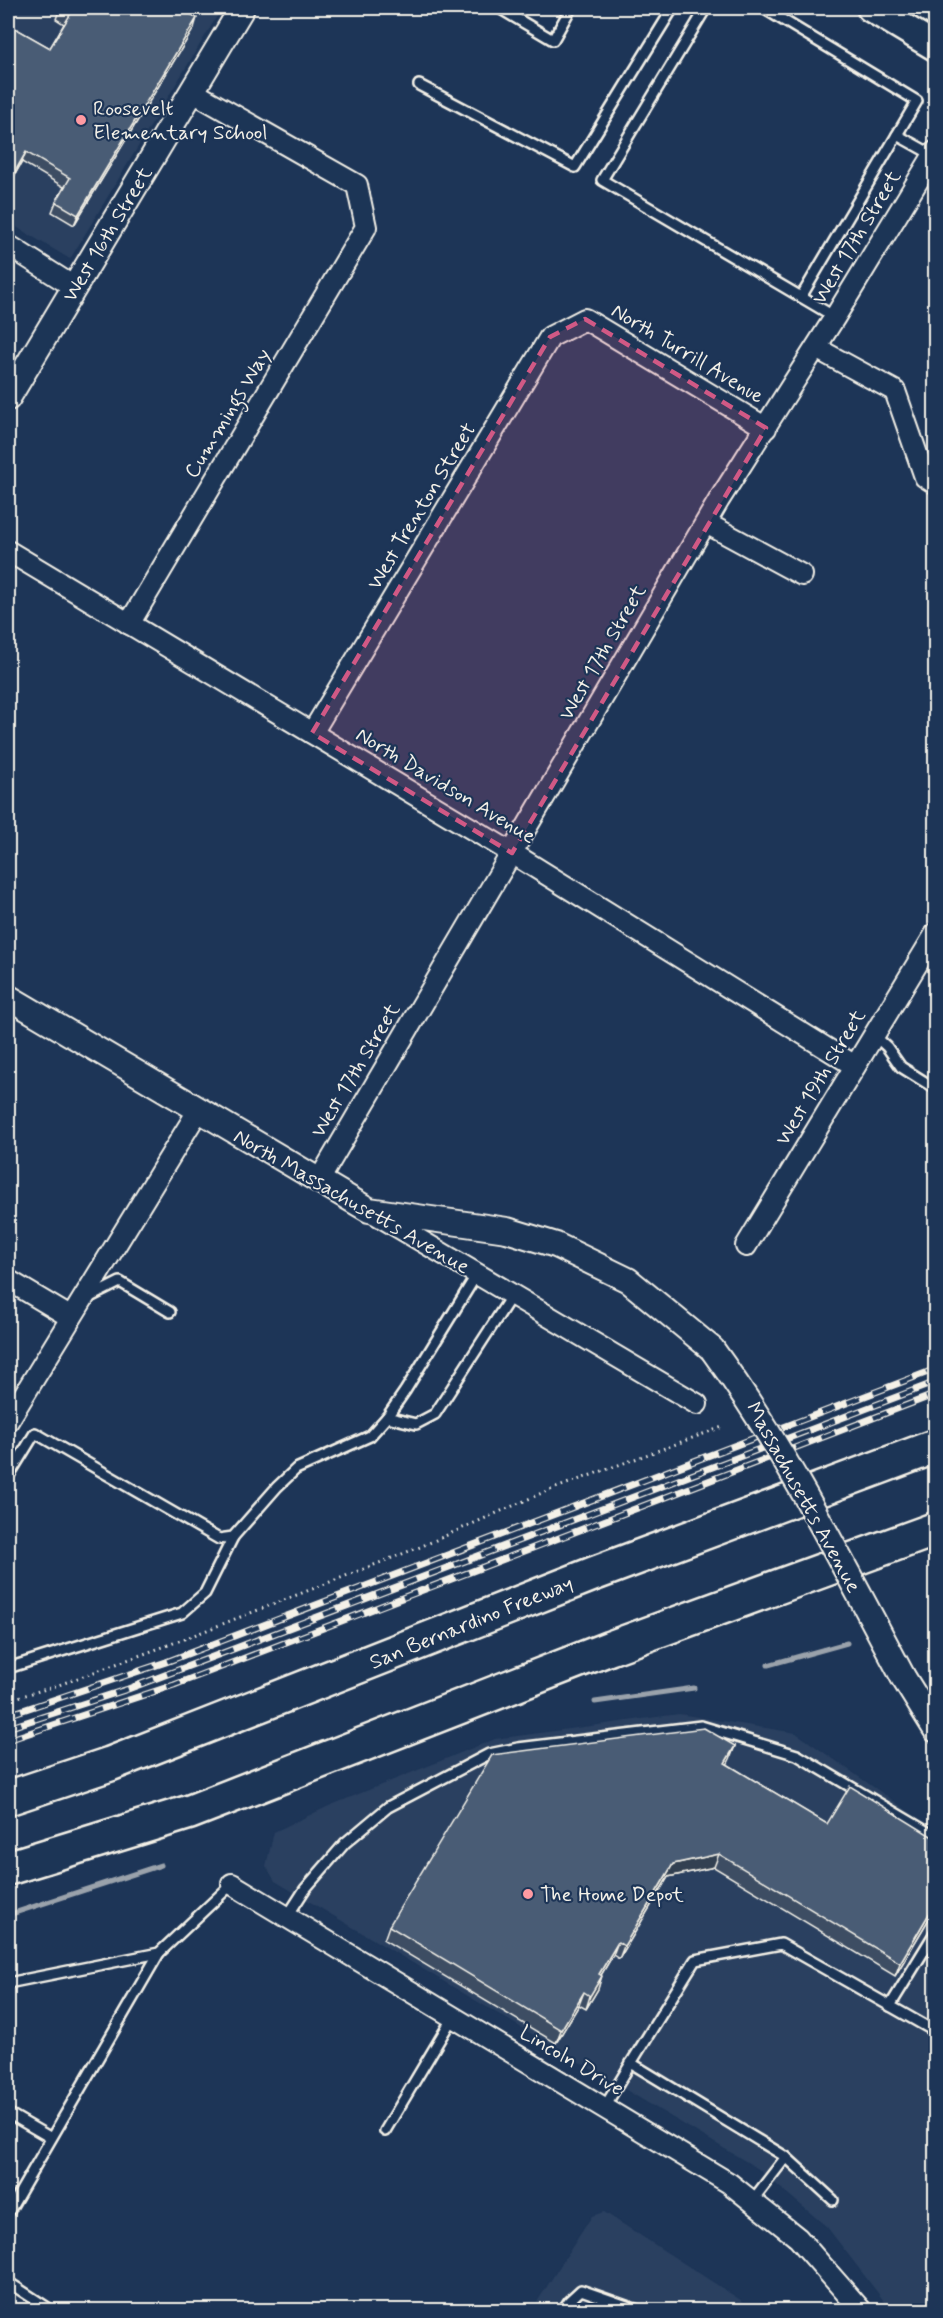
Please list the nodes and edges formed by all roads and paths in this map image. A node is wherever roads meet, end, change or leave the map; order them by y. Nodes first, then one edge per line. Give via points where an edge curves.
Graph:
1 (242, 8) edge
2 (499, 8) edge
3 (571, 8) edge
4 (673, 8) edge
5 (706, 8) edge
6 (763, 8) edge
7 (871, 8) edge
8 (936, 46) edge
9 (419, 85) dead end
10 (193, 93) junction
11 (897, 135) junction
12 (934, 153) edge
13 (8, 245) edge
14 (74, 286) junction
15 (801, 297) junction
16 (836, 317) junction
17 (585, 319) joint
18 (816, 348) junction
19 (8, 398) edge
20 (766, 428) junction
21 (936, 484) edge
22 (706, 523) junction
23 (8, 551) edge
24 (802, 575) dead end
25 (129, 624) junction
26 (312, 733) junction
27 (512, 853) junction
28 (936, 933) edge
29 (8, 997) edge
30 (874, 1035) junction
31 (855, 1066) junction
32 (936, 1089) edge
33 (198, 1111) junction
34 (318, 1182) junction
35 (369, 1210) junction
36 (746, 1246) dead end
37 (477, 1274) junction
38 (8, 1280) edge
39 (512, 1294) junction
40 (75, 1310) junction
41 (170, 1312) dead end
42 (697, 1404) dead end
43 (387, 1417) junction
44 (8, 1421) edge
45 (725, 1426) dead end
46 (936, 1446) edge
47 (8, 1477) edge
48 (928, 1535) edge
49 (233, 1537) junction
50 (8, 1668) edge
51 (8, 1700) edge
52 (936, 1730) edge
53 (8, 1798) edge
54 (936, 1838) edge
55 (8, 1868) edge
56 (232, 1884) joint
57 (287, 1917) junction
58 (936, 1931) edge
59 (159, 1953) junction
60 (8, 1983) edge
61 (890, 2006) junction
62 (453, 2017) junction
63 (935, 2031) edge
64 (631, 2063) junction
65 (604, 2108) junction
66 (8, 2113) edge
67 (385, 2131) dead end
68 (51, 2139) junction
69 (786, 2157) junction
70 (833, 2200) dead end
71 (752, 2201) junction
72 (8, 2213) edge
73 (8, 2282) edge
74 (51, 2310) edge
75 (563, 2310) edge
76 (638, 2310) edge
77 (861, 2310) edge

1 - 10 street, West 16th Street
2 - 3 lane via 553,40
4 - 9 lane via 574,167
5 - 15 lane via 602,180
6 - 11 lane via 917,101
7 - 8 main road
10 - 14 street, West 16th Street
10 - 25 street, Cummings Way via 357,185 366,227
11 - 12 lane
11 - 15 lane
12 - 16 street, West 17th Street
13 - 14 street
14 - 19 street, West 16th Street
15 - 16 lane
16 - 18 street, West 17th Street
17 - 20 street, North Turrill Avenue
17 - 26 street, West Trenton Street via 550,337
18 - 20 street, West 17th Street
18 - 21 street via 895,391 925,477
20 - 22 street, West 17th Street
22 - 24 street
22 - 27 street, West 17th Street
23 - 25 street, North Davidson Avenue
25 - 26 street, North Davidson Avenue
26 - 27 street, North Davidson Avenue
27 - 31 street, North Davidson Avenue
27 - 34 street, West 17th Street
28 - 30 street, West 19th Street
29 - 33 street, North Massachusetts Avenue
30 - 31 street, West 19th Street
30 - 32 lane via 901,1067
31 - 36 street, West 19th Street
33 - 34 street, North Massachusetts Avenue
33 - 40 street
34 - 35 street, North Massachusetts Avenue
35 - 37 street, North Massachusetts Avenue
35 - 52 street, Massachusetts Avenue, bridge via 507,1230 556,1245 628,1280 712,1349 786,1458 903,1677
37 - 39 street, North Massachusetts Avenue
37 - 43 lane
38 - 40 street
39 - 42 street, North Massachusetts Avenue
39 - 43 lane via 435,1414 416,1424
40 - 41 lane via 120,1282
40 - 44 street
43 - 49 lane via 370,1436 296,1469
45 - 51 path via 542,1493 420,1547 171,1644
46 - 53 highway, San Bernardino Freeway via 592,1574 110,1764
47 - 49 lane via 35,1433 219,1539
48 - 55 highway via 610,1648 190,1812
49 - 50 lane via 205,1593 182,1613
54 - 57 lane via 797,1755 721,1731 701,1726 609,1737 489,1754 388,1807 345,1844
56 - 57 street, Lincoln Drive
56 - 59 lane
57 - 62 street, Lincoln Drive
58 - 61 lane
59 - 60 lane
59 - 68 lane
61 - 63 lane
61 - 64 lane via 781,1944 695,1960
62 - 65 street, Lincoln Drive
62 - 67 lane
64 - 65 lane
64 - 69 lane
65 - 71 street, Lincoln Drive via 729,2183
66 - 68 lane
68 - 72 lane
69 - 70 lane
69 - 71 lane
71 - 77 street, Lincoln Drive via 798,2238
73 - 74 lane
75 - 76 lane via 581,2290

